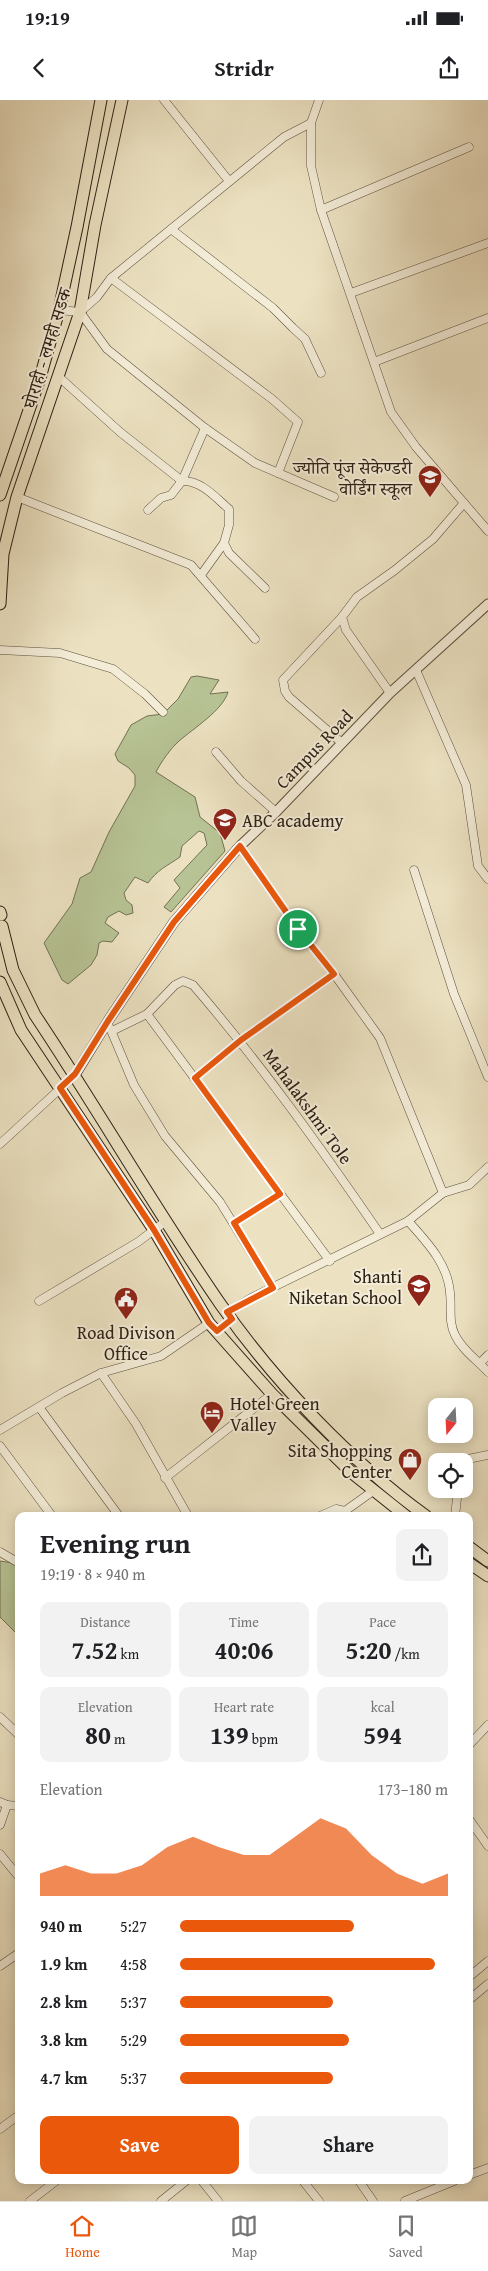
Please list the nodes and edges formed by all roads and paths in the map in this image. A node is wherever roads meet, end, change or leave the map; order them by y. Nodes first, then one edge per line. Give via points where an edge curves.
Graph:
1 (101, 100) edge
2 (122, 100) edge
3 (164, 100) edge
4 (319, 100) edge
5 (311, 122) junction
6 (469, 147) dead end
7 (229, 181) junction
8 (321, 210) junction
9 (172, 229) junction
10 (488, 243) edge
11 (112, 278) junction
12 (350, 293) junction
13 (59, 310) junction
14 (80, 312) junction
15 (488, 318) edge
16 (374, 362) junction
17 (321, 373) dead end
18 (59, 377) junction
19 (205, 428) junction
20 (278, 472) junction
21 (182, 481) junction
22 (0, 496) edge
23 (17, 497) junction
24 (334, 497) dead end
25 (464, 503) junction
26 (148, 510) dead end
27 (488, 531) edge
28 (224, 543) junction
29 (201, 575) junction
30 (266, 588) dead end
31 (0, 604) edge
32 (488, 604) edge
33 (342, 617) junction
34 (255, 639) dead end
35 (0, 650) edge
36 (416, 670) junction
37 (390, 693) junction
38 (163, 712) dead end
39 (342, 743) junction
40 (216, 752) dead end
41 (276, 812) junction
42 (240, 846) junction
43 (414, 870) dead end
44 (488, 879) edge
45 (0, 919) edge
46 (334, 974) junction
47 (0, 982) edge
48 (147, 1014) junction
49 (108, 1021) junction
50 (112, 1032) junction
51 (241, 1040) junction
52 (75, 1074) junction
53 (488, 1077) edge
54 (195, 1078) junction
55 (60, 1088) junction
56 (0, 1144) edge
57 (488, 1167) edge
58 (443, 1193) junction
59 (280, 1194) junction
60 (408, 1221) junction
61 (166, 1222) junction
62 (234, 1223) junction
63 (154, 1230) junction
64 (380, 1234) junction
65 (330, 1261) junction
66 (273, 1288) junction
67 (39, 1301) dead end
68 (227, 1312) junction
69 (210, 1323) junction
70 (488, 1355) edge
71 (480, 1363) junction
72 (488, 1372) edge
73 (101, 1373) junction
74 (272, 1394) junction
75 (38, 1407) junction
76 (0, 1430) edge
77 (0, 1446) edge
78 (488, 1456) edge
79 (473, 1459) edge
80 (165, 1478) junction
81 (373, 1491) junction
82 (457, 1498) edge
83 (49, 1512) edge
84 (116, 1512) edge
85 (186, 1512) edge
86 (329, 1512) edge
87 (397, 1512) edge
88 (421, 1512) edge
89 (455, 1512) edge
90 (473, 1550) edge
91 (0, 1552) edge
92 (15, 1561) edge
93 (488, 1561) edge
94 (473, 1566) edge
95 (488, 1576) edge
96 (0, 1717) edge
97 (488, 1725) edge
98 (15, 1731) edge
99 (473, 1741) edge
100 (4, 1803) edge
101 (0, 1825) edge
102 (473, 1825) edge
103 (488, 1846) edge
104 (0, 1854) edge
105 (15, 1872) edge
106 (15, 1956) edge
107 (488, 1961) edge
108 (0, 1966) edge
109 (473, 1974) edge
110 (488, 1984) edge
111 (473, 1997) edge
112 (15, 2118) edge
113 (0, 2129) edge
114 (488, 2168) edge
115 (473, 2174) edge
116 (52, 2184) edge
117 (182, 2184) edge
118 (204, 2184) edge
119 (305, 2184) edge
120 (361, 2184) edge
121 (447, 2184) edge
122 (30, 2201) edge
123 (161, 2201) edge
124 (218, 2201) edge
125 (319, 2201) edge
126 (373, 2201) edge
127 (405, 2201) edge

1 - 13 main road, घोराही - लमही सडक
2 - 14 main road, घोराही - लमही सडक
3 - 7 street
4 - 5 street
5 - 7 street via 284,137
5 - 8 street via 311,166
6 - 8 street
7 - 9 street
8 - 12 street
9 - 11 street
9 - 17 street via 287,321 305,339
10 - 12 street
11 - 14 street
11 - 20 street via 298,422
12 - 16 street
13 - 14 street
13 - 22 main road, घोराही - लमही सडक
14 - 18 main road, घोराही - लमही सडक
14 - 19 street via 107,349
15 - 16 street
16 - 25 street via 390,412
18 - 21 street via 120,432
18 - 23 main road, घोराही - लमही सडक
19 - 20 street via 255,463
19 - 21 street
20 - 24 street
21 - 26 street via 171,494
21 - 28 street via 192,481 229,509
23 - 29 street via 191,565
23 - 31 main road, घोराही - लमही सडक via 4,554
25 - 27 street
25 - 33 street via 433,538 358,597
28 - 29 street
28 - 30 street via 236,562
29 - 34 street
32 - 36 street, Campus Road
33 - 37 street via 346,630
33 - 39 street via 283,680 289,697
35 - 38 street via 60,653 112,670 146,694
36 - 37 street, Campus Road
36 - 44 street via 466,785 478,866
37 - 39 street, Campus Road
39 - 41 street, Campus Road
40 - 41 street via 241,781
41 - 42 street, Campus Road
42 - 46 street
42 - 49 street, Campus Road via 174,922
43 - 53 street via 454,994
45 - 52 main road via 13,970 32,1008
46 - 51 street
46 - 58 street via 380,1038
47 - 55 main road via 21,1030
48 - 50 street, Mahalakshmi Tole
48 - 51 street, Mahalakshmi Tole via 183,981 193,985
48 - 54 street
49 - 50 street
49 - 52 street, Campus Road
50 - 62 street via 134,1085 165,1136
51 - 54 street
51 - 64 street, Mahalakshmi Tole
52 - 55 street
52 - 61 main road
54 - 59 street
55 - 56 street
55 - 63 main road
57 - 58 street via 469,1184
58 - 60 street
59 - 62 street
59 - 65 street
60 - 64 street
60 - 71 street via 446,1271 454,1334
61 - 63 street
61 - 68 main road
62 - 66 street
63 - 67 street
63 - 69 main road
64 - 65 street
65 - 66 street
66 - 68 street
68 - 69 main road
68 - 69 main road
68 - 88 main road via 290,1391 361,1464
69 - 73 street via 161,1356
69 - 74 main road
70 - 71 street
71 - 72 street
73 - 75 street
73 - 80 street via 136,1424
74 - 80 street
74 - 81 main road
75 - 76 street
75 - 84 street
77 - 83 street
78 - 79 street
80 - 85 street
81 - 86 street via 345,1511 336,1509
81 - 87 main road
82 - 89 street
90 - 93 main road
91 - 92 street
94 - 95 main road
96 - 98 street
97 - 99 street
100 - 101 street
102 - 103 street
104 - 105 street
106 - 108 street
107 - 109 street
110 - 111 street
112 - 113 street
114 - 115 street
116 - 122 street
117 - 123 street
118 - 124 street
119 - 125 street
120 - 126 street
121 - 127 street

